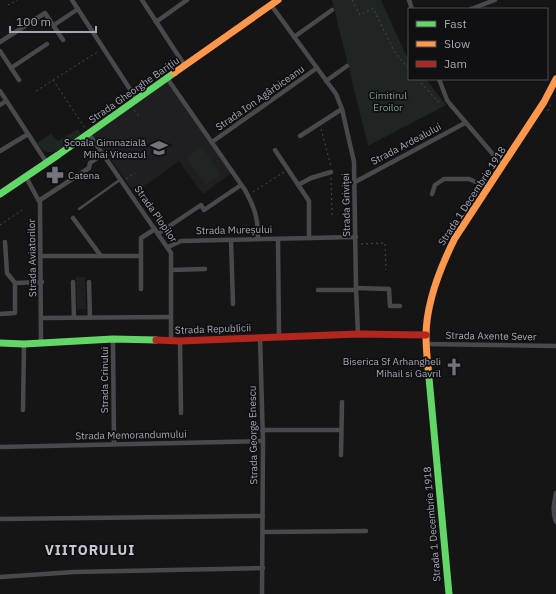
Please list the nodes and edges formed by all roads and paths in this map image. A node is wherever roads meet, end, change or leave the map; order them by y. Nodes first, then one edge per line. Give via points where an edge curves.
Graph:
1 (17, 0) edge
2 (72, 0) edge
3 (142, 0) edge
4 (188, 0) edge
5 (278, 0) edge
6 (352, 0) edge
7 (495, 0) edge
8 (8, 4) dead end
9 (271, 5) junction
10 (474, 8) edge
11 (78, 10) junction
12 (332, 10) dead end
13 (156, 22) junction
14 (54, 25) junction
15 (294, 37) junction
16 (63, 40) dead end
17 (0, 42) edge
18 (47, 44) dead end
19 (103, 48) junction
20 (0, 51) edge
21 (185, 66) junction
22 (347, 66) dead end
23 (11, 68) junction
24 (317, 68) junction
25 (408, 68) edge
26 (167, 78) junction
27 (556, 79) edge
28 (18, 80) dead end
29 (53, 80) junction
30 (419, 80) edge
31 (439, 80) edge
32 (326, 81) junction
33 (0, 91) edge
34 (36, 91) dead end
35 (446, 98) junction
36 (137, 100) junction
37 (6, 101) junction
38 (130, 104) junction
39 (551, 104) dead end
40 (0, 105) edge
41 (342, 109) junction
42 (548, 111) dead end
43 (139, 116) dead end
44 (465, 123) junction
45 (28, 134) junction
46 (89, 134) junction
47 (300, 136) dead end
48 (212, 142) junction
49 (275, 150) dead end
50 (0, 151) edge
51 (103, 154) junction
52 (47, 163) junction
53 (503, 166) junction
54 (288, 169) junction
55 (331, 172) dead end
56 (135, 173) dead end
57 (26, 177) junction
58 (122, 181) junction
59 (355, 182) junction
60 (241, 185) junction
61 (298, 185) junction
62 (488, 187) junction
63 (0, 194) edge
64 (432, 194) dead end
65 (247, 195) junction
66 (40, 200) junction
67 (79, 209) dead end
68 (22, 210) dead end
69 (73, 218) dead end
70 (0, 225) edge
71 (155, 229) junction
72 (159, 233) junction
73 (309, 238) junction
74 (356, 238) junction
75 (258, 239) junction
76 (278, 239) junction
77 (231, 240) junction
78 (5, 242) dead end
79 (356, 244) junction
80 (168, 247) junction
81 (41, 256) junction
82 (101, 256) junction
83 (141, 256) junction
84 (206, 269) dead end
85 (171, 270) junction
86 (386, 270) dead end
87 (42, 282) junction
88 (73, 282) dead end
89 (89, 282) dead end
90 (15, 283) junction
91 (142, 289) dead end
92 (356, 289) junction
93 (318, 290) dead end
94 (234, 304) dead end
95 (400, 306) dead end
96 (0, 314) edge
97 (171, 317) junction
98 (42, 318) junction
99 (74, 318) junction
100 (90, 318) junction
101 (358, 334) junction
102 (426, 335) junction
103 (279, 337) junction
104 (260, 338) junction
105 (113, 339) junction
106 (180, 340) junction
107 (171, 341) junction
108 (41, 342) junction
109 (0, 343) edge
110 (24, 344) junction
111 (426, 344) junction
112 (556, 346) edge
113 (342, 402) dead end
114 (23, 410) dead end
115 (181, 413) dead end
116 (262, 430) junction
117 (341, 430) junction
118 (263, 441) junction
119 (114, 444) junction
120 (0, 447) edge
121 (341, 455) dead end
122 (556, 492) edge
123 (263, 516) junction
124 (0, 519) edge
125 (556, 522) edge
126 (366, 531) dead end
127 (263, 532) junction
128 (263, 568) junction
129 (0, 577) edge
130 (262, 594) edge
131 (449, 594) edge

1 - 8 path
2 - 11 street
3 - 13 street
4 - 13 street
5 - 9 street, Strada Gheorghe Barițiu
6 - 25 path via 360,15 373,8 394,51
7 - 10 street
9 - 15 street, Strada Griviței
9 - 21 street, Strada Gheorghe Barițiu
11 - 14 street
11 - 19 street
12 - 15 street
13 - 21 street
14 - 16 street
14 - 17 street via 45,13
15 - 24 street, Strada Griviței
18 - 23 street
19 - 29 path
19 - 36 street
20 - 23 street
21 - 26 street, Strada Gheorghe Barițiu
22 - 32 street
23 - 28 street
24 - 32 street, Strada Griviței
24 - 48 street, Strada Ion Agârbiceanu
26 - 36 street, Strada Gheorghe Barițiu
26 - 48 street, Strada Ion Agârbiceanu
27 - 53 street, Strada 1 Decembrie 1918
29 - 34 path
29 - 46 path
30 - 35 path via 438,102
31 - 35 street
32 - 41 street, Strada Griviței via 336,94
33 - 37 street
35 - 44 street
36 - 38 street, Strada Gheorghe Barițiu
37 - 40 street
37 - 45 street
38 - 43 path
38 - 46 street, Strada Gheorghe Barițiu
39 - 42 path
41 - 47 street
41 - 59 street, Strada Griviței via 354,162
44 - 53 street
44 - 59 street, Strada Ardealului
45 - 50 street
45 - 52 street
46 - 51 street, Strada Plopilor
46 - 52 street, Strada Gheorghe Barițiu
48 - 60 street, Strada Ion Agârbiceanu
49 - 54 street
51 - 58 street, Strada Plopilor
51 - 66 street via 90,163 89,168
52 - 57 street, Strada Gheorghe Barițiu
53 - 62 street, Strada 1 Decembrie 1918
54 - 61 street
54 - 65 path
55 - 61 street
56 - 58 path
57 - 63 street, Strada Gheorghe Barițiu
57 - 66 street
58 - 67 lane
58 - 71 street, Strada Plopilor
59 - 74 street, Strada Griviței
60 - 65 street, Strada Ion Agârbiceanu
60 - 72 street via 204,210 201,204
61 - 73 street via 309,201
62 - 64 street via 469,179 444,179 435,185
62 - 102 street, Strada 1 Decembrie 1918 via 455,238 443,262 432,298
65 - 75 street, Strada Ion Agârbiceanu via 258,221
66 - 81 street, Strada Aviatorilor
68 - 70 path
69 - 82 street
71 - 72 street, Strada Plopilor
71 - 83 street via 141,238
72 - 80 street, Strada Plopilor
73 - 74 street, Strada Mureșului
73 - 76 street, Strada Mureșului
74 - 79 street, Strada Griviței
75 - 76 street, Strada Mureșului
75 - 77 street, Strada Mureșului
76 - 103 street, Strada Mureșului
77 - 80 street, Strada Mureșului via 181,240
77 - 94 street
78 - 90 street via 7,273
79 - 86 path via 385,243
79 - 92 street, Strada Griviței
80 - 85 street, Strada Plopilor via 171,252
81 - 82 street
81 - 87 street, Strada Aviatorilor
82 - 83 street
83 - 91 street
84 - 85 street
85 - 97 street, Strada Plopilor
87 - 90 street
87 - 98 street, Strada Aviatorilor
88 - 99 street
89 - 100 street
90 - 96 street via 15,313
92 - 93 street
92 - 95 street via 389,289 390,306
92 - 101 street, Strada Griviței
97 - 100 street
97 - 107 street, Strada Plopilor
98 - 99 street
98 - 108 street, Strada Aviatorilor
99 - 100 street
101 - 102 street, Strada Republicii
101 - 103 street, Strada Republicii
102 - 111 street, Strada 1 Decembrie 1918
103 - 104 street, Strada Republicii
104 - 106 street, Strada Republicii
104 - 116 street, Strada George Enescu
105 - 107 street, Strada Republicii
105 - 108 street, Strada Republicii
105 - 119 street, Strada Crinului
106 - 107 street, Strada Republicii
106 - 115 street
108 - 110 street, Strada Republicii
109 - 110 street, Strada Republicii
110 - 114 street
111 - 112 street, Strada Axente Sever
111 - 131 street, Strada 1 Decembrie 1918
113 - 117 street
116 - 117 street
116 - 118 street, Strada George Enescu
117 - 121 street
118 - 119 street, Strada Memorandumului
118 - 123 street, Strada George Enescu
119 - 120 street, Strada Memorandumului
122 - 125 street via 553,515
123 - 124 street
123 - 127 street, Strada George Enescu
126 - 127 street
127 - 128 street, Strada George Enescu
128 - 129 street via 74,572
128 - 130 street, Strada George Enescu

